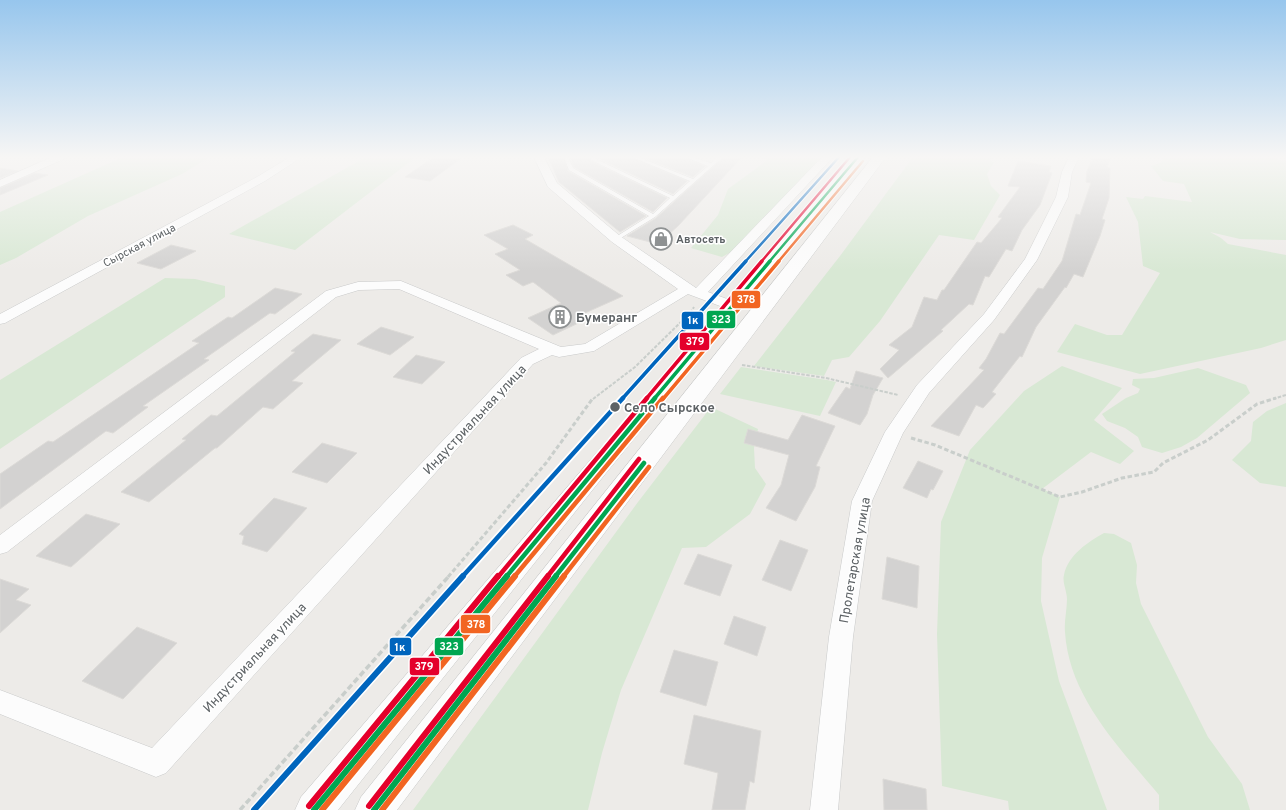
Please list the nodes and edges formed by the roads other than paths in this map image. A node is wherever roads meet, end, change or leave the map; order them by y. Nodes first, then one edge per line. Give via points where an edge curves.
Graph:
1 (232, 195) edge
2 (564, 195) edge
3 (617, 195) edge
4 (667, 195) edge
5 (678, 195) edge
6 (790, 195) edge
7 (826, 195) edge
8 (851, 195) edge
9 (1062, 195) edge
10 (674, 198) junction
11 (653, 216) junction
12 (616, 239) junction
13 (693, 291) junction
14 (733, 306) junction
15 (0, 320) edge
16 (551, 349) junction
17 (0, 546) edge
18 (0, 702) edge
19 (314, 810) edge
20 (374, 810) edge
21 (824, 810) edge

1 - 15 street, Сырская улица
2 - 12 street
3 - 11 lane
4 - 10 lane
5 - 10 lane
6 - 13 street
7 - 14 main road
8 - 20 main road
9 - 21 street, Пролетарская улица via 1031,260 989,317 923,389 894,432 862,501 841,637
10 - 11 lane
11 - 12 lane
12 - 13 street
13 - 14 street
13 - 16 street via 589,348 559,352
14 - 19 main road
16 - 17 street via 401,284 358,286 331,294
16 - 18 street, Индустриальная улица via 527,361 156,762

